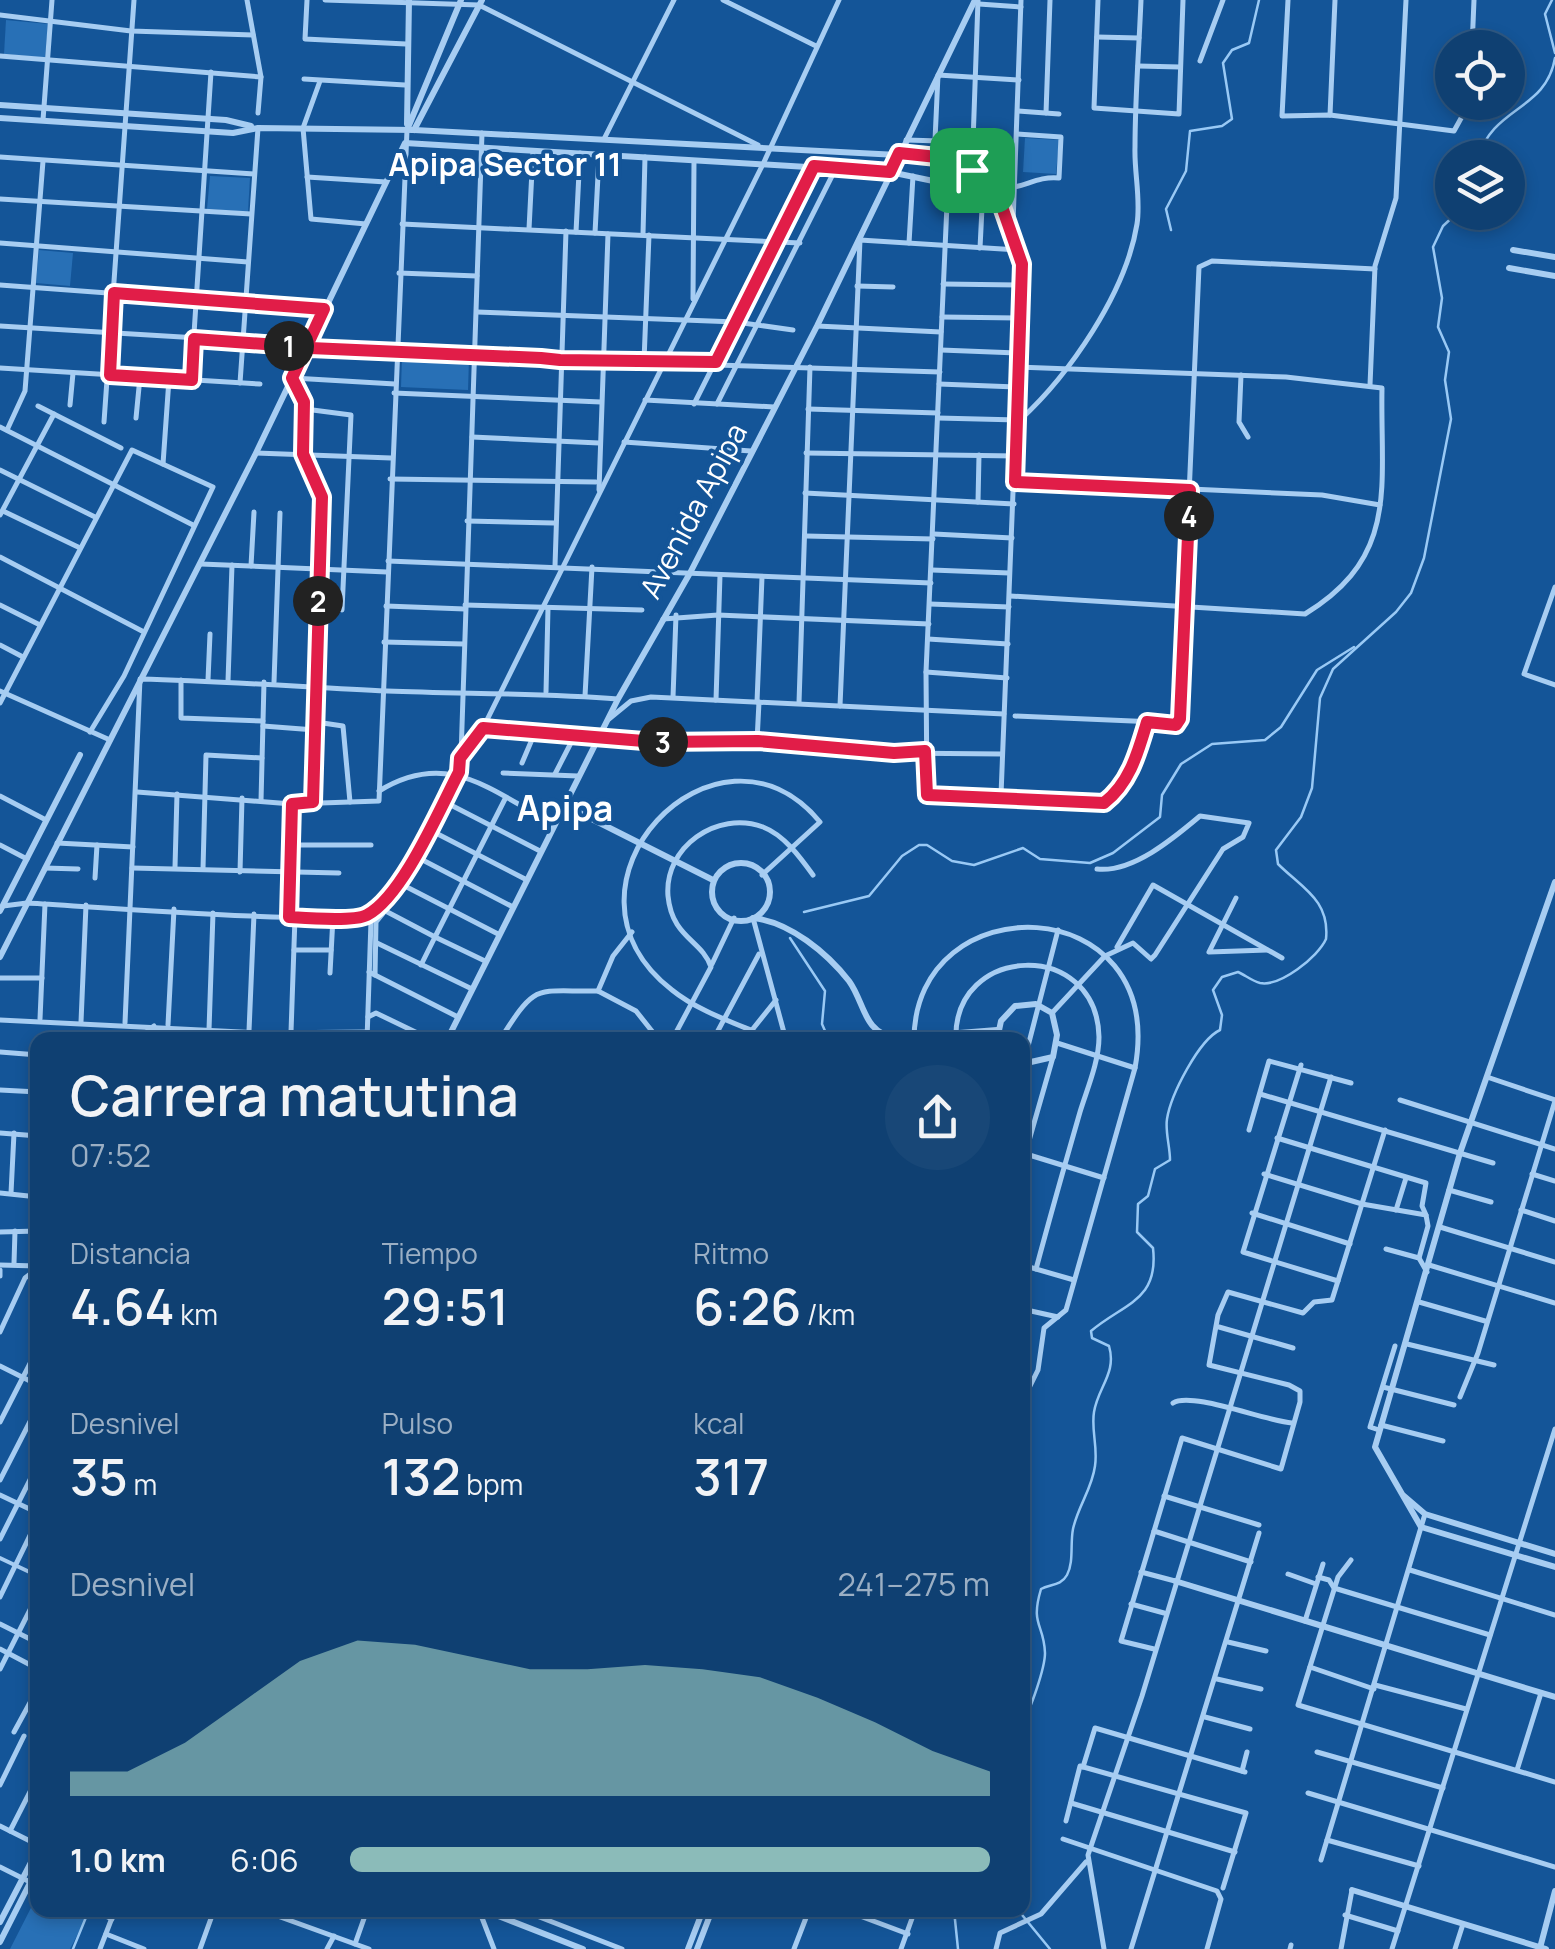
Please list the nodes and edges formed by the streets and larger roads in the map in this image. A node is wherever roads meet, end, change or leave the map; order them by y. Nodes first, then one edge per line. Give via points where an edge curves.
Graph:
1 (52, 0) edge
2 (134, 0) edge
3 (248, 0) edge
4 (307, 0) edge
5 (325, 0) edge
6 (674, 0) edge
7 (723, 0) edge
8 (839, 0) edge
9 (1050, 0) edge
10 (1098, 0) edge
11 (1141, 0) edge
12 (1183, 0) edge
13 (1288, 0) edge
14 (1334, 0) edge
15 (1406, 0) edge
16 (1474, 0) edge
17 (409, 2) edge
18 (977, 2) edge
19 (1224, 2) edge
20 (481, 3) edge
21 (459, 4) edge
22 (1021, 4) edge
23 (0, 14) edge
24 (51, 23) junction
25 (1473, 30) edge
26 (131, 31) junction
27 (253, 34) junction
28 (1096, 37) junction
29 (1139, 38) junction
30 (406, 44) junction
31 (816, 46) junction
32 (0, 56) edge
33 (1200, 61) dead end
34 (48, 63) junction
35 (1138, 66) junction
36 (1180, 67) junction
37 (130, 68) junction
38 (211, 72) junction
39 (938, 75) junction
40 (977, 76) junction
41 (261, 77) junction
42 (304, 80) dead end
43 (320, 80) junction
44 (1019, 80) junction
45 (632, 82) junction
46 (405, 85) junction
47 (0, 105) edge
48 (44, 108) junction
49 (1136, 110) junction
50 (1018, 111) junction
51 (126, 113) junction
52 (258, 113) dead end
53 (1046, 113) junction
54 (1058, 114) dead end
55 (1330, 115) junction
56 (0, 118) edge
57 (209, 118) junction
58 (43, 120) junction
59 (1460, 120) edge
60 (1401, 122) junction
61 (126, 125) junction
62 (258, 128) junction
63 (302, 128) junction
64 (209, 130) junction
65 (410, 130) junction
66 (482, 133) junction
67 (1018, 134) junction
68 (604, 139) junction
69 (906, 140) junction
70 (935, 140) junction
71 (405, 143) junction
72 (758, 146) junction
73 (772, 146) junction
74 (482, 147) junction
75 (533, 151) junction
76 (580, 153) junction
77 (899, 153) junction
78 (599, 154) junction
79 (645, 156) junction
80 (975, 156) junction
81 (0, 157) edge
82 (694, 158) junction
83 (949, 160) junction
84 (42, 161) junction
85 (764, 162) junction
86 (122, 166) junction
87 (814, 166) junction
88 (972, 170) junction
89 (206, 171) junction
90 (890, 172) junction
91 (254, 174) junction
92 (834, 174) dead end
93 (913, 175) junction
94 (307, 177) junction
95 (982, 180) junction
96 (948, 181) junction
97 (386, 182) junction
98 (967, 188) joint
99 (1015, 190) junction
100 (0, 199) edge
101 (38, 204) junction
102 (121, 209) junction
103 (252, 214) junction
104 (202, 215) junction
105 (366, 224) junction
106 (402, 224) junction
107 (479, 228) junction
108 (529, 229) junction
109 (566, 231) junction
110 (576, 232) junction
111 (596, 232) junction
112 (1014, 232) junction
113 (608, 234) junction
114 (646, 235) junction
115 (690, 236) junction
116 (726, 238) junction
117 (778, 240) junction
118 (860, 240) junction
119 (0, 243) edge
120 (800, 243) junction
121 (909, 243) junction
122 (36, 245) junction
123 (944, 246) junction
124 (980, 248) junction
125 (1019, 250) junction
126 (1513, 250) dead end
127 (118, 253) junction
128 (1555, 257) edge
129 (200, 258) junction
130 (248, 262) junction
131 (1509, 268) dead end
132 (1375, 269) junction
133 (398, 274) junction
134 (477, 276) junction
135 (1555, 276) edge
136 (943, 284) junction
137 (0, 285) edge
138 (1021, 285) junction
139 (33, 286) junction
140 (858, 286) junction
141 (894, 287) dead end
142 (114, 293) junction
143 (693, 298) junction
144 (197, 300) junction
145 (246, 302) junction
146 (324, 309) junction
147 (477, 312) junction
148 (562, 317) junction
149 (942, 317) junction
150 (604, 318) junction
151 (1019, 318) junction
152 (646, 320) junction
153 (683, 321) junction
154 (736, 322) junction
155 (759, 324) junction
156 (0, 326) edge
157 (817, 326) junction
158 (30, 327) junction
159 (856, 328) junction
160 (793, 330) dead end
161 (941, 332) junction
162 (113, 334) junction
163 (194, 339) junction
164 (243, 342) junction
165 (305, 347) junction
166 (396, 350) junction
167 (940, 350) junction
168 (1017, 353) junction
169 (475, 355) junction
170 (560, 360) junction
171 (602, 361) junction
172 (644, 361) junction
173 (664, 362) junction
174 (716, 362) junction
175 (738, 364) junction
176 (810, 366) junction
177 (1017, 366) junction
178 (1071, 367) junction
179 (0, 368) edge
180 (795, 368) junction
181 (27, 370) junction
182 (854, 370) junction
183 (940, 372) junction
184 (73, 373) junction
185 (1196, 374) junction
186 (110, 375) junction
187 (1241, 375) junction
188 (140, 377) junction
189 (294, 378) junction
190 (169, 379) junction
191 (192, 380) junction
192 (240, 383) junction
193 (260, 384) dead end
194 (395, 384) junction
195 (939, 384) junction
196 (1370, 386) junction
197 (1016, 387) junction
198 (394, 393) junction
199 (474, 395) junction
200 (558, 400) junction
201 (645, 400) junction
202 (601, 402) junction
203 (70, 404) dead end
204 (694, 404) junction
205 (718, 404) junction
206 (38, 406) dead end
207 (774, 407) junction
208 (808, 409) junction
209 (304, 410) junction
210 (852, 412) junction
211 (54, 414) junction
212 (938, 416) junction
213 (136, 418) dead end
214 (1016, 421) junction
215 (104, 422) dead end
216 (4, 429) edge
217 (472, 437) junction
218 (1248, 437) dead end
219 (558, 440) junction
220 (623, 442) junction
221 (599, 443) junction
222 (37, 445) junction
223 (122, 448) dead end
224 (751, 451) junction
225 (851, 452) junction
226 (256, 453) junction
227 (806, 453) junction
228 (936, 453) junction
229 (305, 454) junction
230 (979, 454) junction
231 (349, 456) junction
232 (1016, 456) junction
233 (391, 458) junction
234 (163, 464) junction
235 (0, 470) edge
236 (18, 479) junction
237 (470, 479) junction
238 (390, 480) junction
239 (555, 481) junction
240 (596, 482) junction
241 (1015, 482) junction
242 (114, 485) junction
243 (599, 490) junction
244 (1190, 490) junction
245 (805, 493) junction
246 (848, 494) junction
247 (935, 499) junction
248 (978, 502) junction
249 (1014, 504) junction
250 (1380, 504) junction
251 (1, 511) edge
252 (254, 512) dead end
253 (280, 513) dead end
254 (94, 518) junction
255 (467, 520) junction
256 (554, 523) junction
257 (193, 525) junction
258 (806, 536) junction
259 (847, 537) junction
260 (933, 537) junction
261 (1012, 538) junction
262 (79, 547) junction
263 (0, 557) edge
264 (388, 561) junction
265 (198, 564) junction
266 (466, 564) junction
267 (232, 565) junction
268 (251, 566) junction
269 (558, 566) junction
270 (278, 567) junction
271 (592, 568) junction
272 (319, 570) junction
273 (932, 570) junction
274 (345, 571) junction
275 (387, 572) junction
276 (690, 572) junction
277 (1010, 574) junction
278 (720, 575) junction
279 (762, 577) junction
280 (804, 578) junction
281 (846, 579) junction
282 (932, 582) junction
283 (58, 586) junction
284 (1555, 587) edge
285 (1010, 596) junction
286 (930, 604) junction
287 (1186, 604) junction
288 (0, 606) edge
289 (386, 606) junction
290 (1009, 606) junction
291 (465, 607) junction
292 (540, 608) junction
293 (548, 608) junction
294 (590, 609) junction
295 (342, 610) dead end
296 (642, 610) dead end
297 (676, 615) junction
298 (718, 615) junction
299 (662, 618) junction
300 (760, 618) junction
301 (802, 620) junction
302 (844, 621) junction
303 (929, 624) junction
304 (40, 625) junction
305 (142, 631) junction
306 (210, 634) dead end
307 (928, 638) junction
308 (384, 642) junction
309 (464, 644) junction
310 (1008, 644) junction
311 (0, 645) edge
312 (23, 657) junction
313 (926, 672) junction
314 (1007, 678) junction
315 (140, 679) junction
316 (182, 680) junction
317 (208, 680) junction
318 (228, 681) junction
319 (264, 682) junction
320 (274, 682) junction
321 (316, 684) junction
322 (1555, 685) edge
323 (382, 690) junction
324 (499, 691) junction
325 (2, 692) edge
326 (462, 692) junction
327 (546, 692) junction
328 (585, 696) junction
329 (673, 698) junction
330 (618, 699) junction
331 (716, 700) junction
332 (758, 702) junction
333 (0, 703) edge
334 (799, 704) junction
335 (840, 706) junction
336 (926, 709) junction
337 (1004, 714) junction
338 (1015, 716) dead end
339 (607, 721) junction
340 (316, 722) junction
341 (1147, 722) junction
342 (263, 724) junction
343 (483, 728) junction
344 (315, 730) junction
345 (536, 730) junction
346 (90, 732) junction
347 (575, 735) junction
348 (598, 738) junction
349 (110, 740) junction
350 (758, 741) junction
351 (925, 751) junction
352 (1002, 754) junction
353 (80, 755) dead end
354 (262, 758) junction
355 (460, 758) junction
356 (522, 763) dead end
357 (459, 772) junction
358 (503, 774) dead end
359 (555, 774) junction
360 (578, 776) junction
361 (378, 791) junction
362 (137, 792) junction
363 (177, 794) junction
364 (204, 795) junction
365 (1000, 796) junction
366 (0, 797) edge
367 (242, 798) junction
368 (505, 799) junction
369 (261, 801) junction
370 (444, 801) junction
371 (313, 802) junction
372 (350, 802) junction
373 (292, 804) junction
374 (564, 805) junction
375 (46, 820) junction
376 (491, 824) junction
377 (554, 824) junction
378 (428, 829) junction
379 (640, 842) junction
380 (57, 843) junction
381 (0, 845) edge
382 (97, 845) junction
383 (133, 846) junction
384 (291, 846) junction
385 (371, 846) dead end
386 (791, 848) junction
387 (478, 851) junction
388 (540, 852) junction
389 (413, 855) junction
390 (27, 859) junction
391 (674, 861) junction
392 (174, 867) junction
393 (45, 868) junction
394 (132, 868) junction
395 (203, 868) junction
396 (78, 869) dead end
397 (1097, 869) dead end
398 (240, 872) junction
399 (291, 872) junction
400 (339, 874) dead end
401 (762, 875) junction
402 (813, 875) dead end
403 (95, 878) dead end
404 (525, 879) junction
405 (464, 880) junction
406 (712, 880) junction
407 (398, 882) junction
408 (1555, 882) edge
409 (1236, 898) dead end
410 (27, 903) junction
411 (45, 904) junction
412 (86, 905) junction
413 (1187, 905) junction
414 (376, 906) junction
415 (512, 906) junction
416 (130, 907) junction
417 (1, 908) edge
418 (449, 908) junction
419 (174, 909) junction
420 (384, 910) junction
421 (213, 912) junction
422 (254, 914) junction
423 (365, 916) junction
424 (292, 917) junction
425 (333, 917) junction
426 (734, 918) junction
427 (753, 918) junction
428 (1222, 923) junction
429 (1058, 930) junction
430 (632, 932) junction
431 (498, 934) junction
432 (435, 937) junction
433 (377, 943) junction
434 (1117, 947) junction
435 (294, 950) junction
436 (331, 950) junction
437 (1269, 950) junction
438 (761, 951) junction
439 (1105, 956) junction
440 (0, 958) edge
441 (1282, 958) dead end
442 (485, 961) junction
443 (420, 966) junction
444 (710, 966) junction
445 (1048, 966) junction
446 (330, 973) dead end
447 (372, 974) junction
448 (0, 978) edge
449 (42, 978) junction
450 (1078, 985) junction
451 (472, 990) junction
452 (598, 991) junction
453 (776, 1000) junction
454 (693, 1001) junction
455 (1036, 1004) junction
456 (1052, 1013) junction
457 (458, 1017) junction
458 (367, 1018) junction
459 (0, 1020) edge
460 (40, 1020) junction
461 (726, 1020) junction
462 (81, 1022) junction
463 (125, 1024) junction
464 (156, 1025) junction
465 (168, 1025) junction
466 (208, 1030) junction
467 (997, 1030) joint
468 (753, 1031) joint
469 (147, 1032) edge
470 (248, 1032) joint
471 (291, 1032) joint
472 (367, 1032) joint
473 (416, 1032) edge
474 (451, 1032) edge
475 (505, 1032) edge
476 (653, 1032) edge
477 (676, 1032) edge
478 (719, 1032) edge
479 (783, 1032) edge
480 (878, 1032) edge
481 (915, 1032) edge
482 (956, 1032) edge
483 (983, 1032) edge
484 (1029, 1032) edge
485 (1056, 1042) junction
486 (0, 1052) edge
487 (30, 1054) edge
488 (1053, 1057) junction
489 (1096, 1057) junction
490 (1030, 1063) edge
491 (1300, 1067) junction
492 (1135, 1068) junction
493 (1332, 1076) junction
494 (1486, 1077) junction
495 (1351, 1083) dead end
496 (0, 1090) edge
497 (30, 1092) edge
498 (1260, 1094) junction
499 (1400, 1100) dead end
500 (1555, 1100) edge
501 (1288, 1102) junction
502 (1320, 1109) junction
503 (1470, 1122) junction
504 (1249, 1130) dead end
505 (1385, 1130) junction
506 (0, 1132) edge
507 (14, 1133) junction
508 (1030, 1134) edge
509 (30, 1135) edge
510 (1277, 1138) junction
511 (1542, 1145) junction
512 (1309, 1146) junction
513 (1555, 1149) edge
514 (1460, 1153) junction
515 (1030, 1155) edge
516 (1493, 1163) dead end
517 (1065, 1164) junction
518 (1374, 1167) junction
519 (1264, 1174) junction
520 (1532, 1174) junction
521 (1104, 1178) junction
522 (1406, 1178) junction
523 (1555, 1181) edge
524 (1298, 1184) junction
525 (1449, 1190) junction
526 (0, 1193) edge
527 (11, 1193) junction
528 (30, 1196) edge
529 (1491, 1202) dead end
530 (1362, 1204) junction
531 (1396, 1210) junction
532 (1521, 1210) junction
533 (1252, 1213) junction
534 (1426, 1215) junction
535 (1555, 1221) edge
536 (1286, 1223) junction
537 (1440, 1227) junction
538 (15, 1231) junction
539 (30, 1231) edge
540 (0, 1232) edge
541 (1350, 1244) junction
542 (1386, 1248) dead end
543 (1510, 1248) junction
544 (1419, 1258) junction
545 (1275, 1260) junction
546 (1555, 1262) edge
547 (14, 1264) junction
548 (30, 1266) edge
549 (1030, 1267) edge
550 (1036, 1269) junction
551 (1428, 1269) junction
552 (0, 1270) edge
553 (30, 1274) edge
554 (1074, 1280) junction
555 (1338, 1281) junction
556 (1497, 1286) junction
557 (1261, 1301) junction
558 (1419, 1302) junction
559 (1555, 1303) edge
560 (1030, 1311) edge
561 (1061, 1318) junction
562 (1485, 1321) junction
563 (1219, 1327) junction
564 (0, 1332) edge
565 (1250, 1337) junction
566 (1407, 1344) junction
567 (1395, 1346) dead end
568 (1294, 1348) dead end
569 (1473, 1359) junction
570 (30, 1363) edge
571 (1494, 1365) dead end
572 (0, 1366) edge
573 (1239, 1373) junction
574 (23, 1377) junction
575 (30, 1380) edge
576 (1030, 1386) edge
577 (1383, 1387) junction
578 (1392, 1390) junction
579 (1460, 1397) dead end
580 (1173, 1403) dead end
581 (1454, 1405) dead end
582 (1228, 1410) junction
583 (0, 1422) edge
584 (30, 1422) edge
585 (1292, 1423) junction
586 (1380, 1428) junction
587 (1555, 1429) edge
588 (1443, 1441) dead end
589 (1216, 1451) junction
590 (1544, 1464) junction
591 (1555, 1468) edge
592 (30, 1479) edge
593 (0, 1480) edge
594 (1402, 1494) junction
595 (0, 1495) edge
596 (1164, 1496) junction
597 (17, 1504) junction
598 (1199, 1507) junction
599 (30, 1511) edge
600 (1425, 1514) junction
601 (1259, 1525) dead end
602 (1421, 1528) junction
603 (1154, 1531) junction
604 (30, 1533) edge
605 (1259, 1533) dead end
606 (0, 1539) edge
607 (1519, 1543) junction
608 (1188, 1544) junction
609 (1555, 1554) edge
610 (1515, 1555) junction
611 (0, 1558) edge
612 (1351, 1560) dead end
613 (1252, 1562) junction
614 (1322, 1564) dead end
615 (15, 1566) junction
616 (1555, 1567) edge
617 (1409, 1570) junction
618 (1141, 1572) junction
619 (30, 1573) edge
620 (1288, 1574) dead end
621 (1318, 1580) junction
622 (1175, 1582) junction
623 (1334, 1588) junction
624 (0, 1597) edge
625 (1501, 1600) junction
626 (1239, 1601) junction
627 (1131, 1604) junction
628 (1398, 1606) junction
629 (30, 1610) edge
630 (1164, 1613) junction
631 (1555, 1614) edge
632 (1305, 1621) junction
633 (0, 1624) edge
634 (1323, 1626) junction
635 (18, 1633) junction
636 (1490, 1635) junction
637 (30, 1639) edge
638 (1228, 1642) junction
639 (1386, 1646) junction
640 (0, 1649) edge
641 (1154, 1649) junction
642 (1266, 1651) dead end
643 (8, 1653) junction
644 (30, 1665) edge
645 (1310, 1667) junction
646 (0, 1668) edge
647 (1478, 1674) junction
648 (1217, 1679) junction
649 (1374, 1687) junction
650 (1262, 1689) dead end
651 (1541, 1693) junction
652 (1555, 1697) edge
653 (30, 1703) edge
654 (1466, 1710) junction
655 (1205, 1717) junction
656 (1362, 1724) junction
657 (1250, 1729) dead end
658 (14, 1732) dead end
659 (24, 1736) dead end
660 (1129, 1736) junction
661 (1454, 1751) junction
662 (1247, 1752) dead end
663 (1318, 1752) dead end
664 (1193, 1756) junction
665 (1350, 1762) junction
666 (1083, 1766) junction
667 (1517, 1770) junction
668 (1115, 1773) junction
669 (1555, 1782) edge
670 (0, 1785) edge
671 (1443, 1788) junction
672 (30, 1792) edge
673 (1308, 1793) dead end
674 (1181, 1796) junction
675 (1338, 1802) junction
676 (1071, 1803) junction
677 (1104, 1812) junction
678 (1066, 1821) dead end
679 (0, 1826) edge
680 (1430, 1828) junction
681 (10, 1831) junction
682 (1169, 1833) junction
683 (1063, 1839) dead end
684 (1327, 1840) junction
685 (30, 1842) edge
686 (1092, 1849) junction
687 (1236, 1852) junction
688 (1088, 1860) junction
689 (1321, 1860) dead end
690 (30, 1862) edge
691 (1418, 1866) junction
692 (0, 1867) edge
693 (1555, 1867) edge
694 (1156, 1871) junction
695 (22, 1878) junction
696 (30, 1882) edge
697 (1223, 1888) dead end
698 (1352, 1890) joint
699 (30, 1891) edge
700 (1555, 1892) edge
701 (1406, 1906) junction
702 (1344, 1914) junction
703 (211, 1917) edge
704 (280, 1917) edge
705 (366, 1917) edge
706 (483, 1917) edge
707 (500, 1917) edge
708 (520, 1917) edge
709 (542, 1917) edge
710 (700, 1917) edge
711 (709, 1917) edge
712 (806, 1917) edge
713 (863, 1917) edge
714 (913, 1917) edge
715 (112, 1918) edge
716 (0, 1922) edge
717 (517, 1923) junction
718 (1463, 1924) junction
719 (1398, 1931) junction
720 (106, 1934) junction
721 (908, 1934) junction
722 (334, 1936) junction
723 (0, 1942) edge
724 (356, 1944) junction
725 (1542, 1948) edge
726 (100, 1949) edge
727 (144, 1949) edge
728 (200, 1949) edge
729 (327, 1949) edge
730 (369, 1949) edge
731 (494, 1949) edge
732 (583, 1949) edge
733 (622, 1949) edge
734 (688, 1949) edge
735 (697, 1949) edge
736 (794, 1949) edge
737 (902, 1949) edge
738 (996, 1949) edge
739 (1104, 1949) edge
740 (1132, 1949) edge
741 (1207, 1949) edge
742 (1341, 1949) edge
743 (1392, 1949) edge
744 (1455, 1949) edge

1 - 24 street
2 - 26 street
3 - 27 street
4 - 30 street via 306,39
5 - 17 street
6 - 45 street
7 - 31 street
8 - 31 street
9 - 53 street
10 - 28 street
11 - 29 street
12 - 36 street
13 - 55 street via 1282,116
14 - 55 street
15 - 60 street
16 - 25 street
17 - 21 street
17 - 30 street
18 - 22 street
18 - 39 street, Avenida Apipa
18 - 40 street
19 - 33 street
20 - 21 street
20 - 45 street
20 - 65 street
21 - 65 street
22 - 44 street
23 - 24 street
24 - 26 street
24 - 34 street
26 - 27 street
26 - 37 street
27 - 41 street
28 - 29 street
28 - 49 street via 1094,108
29 - 35 street
30 - 46 street
31 - 73 street
32 - 34 street
34 - 37 street
34 - 48 street
35 - 36 street
35 - 49 street
36 - 49 street via 1179,114
37 - 38 street
37 - 51 street
38 - 41 street
38 - 57 street
39 - 40 street
39 - 69 street, Avenida Apipa
39 - 70 street
40 - 44 street
40 - 80 street
41 - 52 street
42 - 43 street
43 - 46 street
43 - 63 street
44 - 50 street
45 - 68 street
45 - 72 street
46 - 65 street
47 - 48 street
48 - 51 street
48 - 58 street
49 - 178 street via 1136,233
50 - 53 street
50 - 67 street
51 - 57 street
51 - 61 street
53 - 54 street
55 - 60 street
56 - 58 street
57 - 62 street
57 - 64 street
58 - 61 street
59 - 60 street via 1454,131
60 - 132 street via 1396,198
61 - 64 street
61 - 86 street
62 - 63 street
62 - 64 street
62 - 91 street
63 - 65 street
63 - 94 street
64 - 89 street
65 - 66 street
65 - 71 street
66 - 68 street
66 - 74 street
67 - 99 street
67 - 99 street via 1062,137 1059,178 1037,177
68 - 72 street
69 - 70 street
69 - 77 street, Avenida Apipa
70 - 80 street
71 - 74 street
71 - 97 street
71 - 106 street
72 - 73 street
73 - 77 street
73 - 85 street
74 - 75 street
74 - 107 street
75 - 76 street
75 - 108 street
76 - 78 street
76 - 110 street
77 - 83 street
77 - 90 street, Avenida Apipa
78 - 79 street
78 - 111 street
79 - 82 street
79 - 114 street
80 - 88 street
81 - 84 street
82 - 85 street
82 - 115 street
83 - 88 street
83 - 96 street
84 - 86 street
84 - 101 street
85 - 87 street
85 - 116 street
86 - 89 street
86 - 102 street
87 - 90 street
87 - 117 street
88 - 95 street
89 - 91 street
89 - 104 street
90 - 93 street
90 - 118 street, Avenida Apipa
91 - 103 street
92 - 120 street
93 - 96 street
93 - 121 street
94 - 97 street
94 - 105 street via 311,219
95 - 99 street
95 - 112 street
96 - 98 street
96 - 123 street
97 - 105 street
98 - 124 street via 981,203
99 - 112 street
100 - 101 street
101 - 102 street
101 - 122 street
102 - 104 street
102 - 127 street
103 - 104 street
103 - 130 street
104 - 129 street
105 - 146 street
106 - 107 street
106 - 133 street
107 - 108 street
107 - 134 street
108 - 109 street
109 - 110 street
109 - 148 street
110 - 111 street
111 - 113 street
112 - 125 street
113 - 114 street
113 - 150 street
114 - 115 street
114 - 152 street
115 - 116 street
115 - 143 street
116 - 117 street
116 - 143 street
117 - 120 street
117 - 154 street
118 - 121 street
118 - 140 street
118 - 157 street, Avenida Apipa
119 - 122 street
120 - 155 street
121 - 123 street
122 - 127 street
122 - 139 street
123 - 124 street
123 - 136 street
124 - 125 street
125 - 138 street
126 - 128 street
127 - 129 street
127 - 142 street
129 - 130 street
129 - 144 street
130 - 145 street
131 - 135 street
132 - 185 street via 1202,264
132 - 196 street
133 - 134 street
133 - 166 street
134 - 147 street
136 - 138 street
136 - 149 street
137 - 139 street
138 - 151 street
139 - 142 street
139 - 158 street
140 - 141 street
140 - 159 street
142 - 144 street
142 - 162 street
143 - 153 street
144 - 145 street
144 - 163 street
145 - 146 street
145 - 164 street
146 - 165 street
147 - 148 street
147 - 169 street
148 - 150 street
148 - 170 street
149 - 151 street
149 - 161 street
150 - 152 street
150 - 171 street
151 - 168 street
152 - 153 street
152 - 172 street
153 - 154 street
153 - 173 street
154 - 155 street
154 - 174 street
155 - 160 street
155 - 175 street
156 - 158 street
157 - 159 street
157 - 180 street, Avenida Apipa
158 - 162 street
158 - 181 street
159 - 161 street
159 - 182 street
161 - 167 street
162 - 163 street
162 - 186 street
163 - 164 street
163 - 191 street
164 - 165 street
164 - 192 street
165 - 166 street
165 - 189 street
166 - 169 street
166 - 194 street
167 - 168 street
167 - 183 street
168 - 177 street
169 - 170 street
169 - 199 street
170 - 171 street
170 - 200 street
171 - 172 street
171 - 202 street
172 - 173 street
173 - 174 street
173 - 201 street
174 - 175 street
174 - 204 street
175 - 180 street
175 - 205 street
176 - 180 street
176 - 182 street
176 - 208 street
177 - 178 street
177 - 197 street
178 - 185 street
178 - 214 street
179 - 181 street
180 - 207 street, Avenida Apipa
181 - 184 street
181 - 216 street via 25,391
182 - 183 street
182 - 210 street
183 - 195 street
184 - 186 street
184 - 203 street
185 - 187 street
185 - 244 street
186 - 188 street
186 - 215 street
187 - 196 street
187 - 218 street via 1239,422
188 - 190 street
188 - 213 street
189 - 194 street
189 - 209 street
189 - 226 street
190 - 191 street
190 - 234 street
191 - 192 street
192 - 193 street
194 - 198 street
195 - 197 street
195 - 212 street
196 - 250 street via 1382,388
197 - 214 street
198 - 199 street
198 - 233 street
199 - 200 street
199 - 217 street
200 - 202 street
200 - 219 street
201 - 204 street
201 - 220 street
202 - 221 street
204 - 205 street
205 - 207 street
206 - 211 street
207 - 224 street, Avenida Apipa
208 - 210 street
208 - 227 street
209 - 229 street
209 - 231 street via 350,412
210 - 212 street
210 - 225 street
211 - 222 street
211 - 223 street
212 - 214 street
212 - 228 street
214 - 232 street
216 - 222 street
217 - 219 street
217 - 237 street
219 - 221 street
219 - 239 street
220 - 224 street
220 - 243 street
221 - 240 street
222 - 236 street
222 - 242 street
224 - 276 street, Avenida Apipa
225 - 227 street
225 - 228 street
225 - 246 street
226 - 229 street
226 - 265 street
227 - 245 street
228 - 230 street
228 - 247 street
229 - 231 street
229 - 272 street via 322,497
230 - 232 street
230 - 248 street
231 - 233 street
231 - 274 street
232 - 241 street
233 - 238 street
234 - 242 street via 132,450
234 - 257 street via 212,486
235 - 236 street
236 - 251 street
236 - 254 street
237 - 238 street
237 - 239 street
237 - 255 street
238 - 264 street
239 - 240 street
239 - 256 street
240 - 243 street
241 - 244 street
241 - 249 street
242 - 254 street
242 - 257 street
243 - 269 street
244 - 250 street
244 - 287 street
245 - 246 street
245 - 258 street
246 - 247 street
246 - 259 street
247 - 248 street
247 - 260 street
248 - 249 street
249 - 261 street
250 - 287 street via 1362,566 1305,614
251 - 262 street
252 - 268 street
253 - 270 street
254 - 262 street
255 - 256 street
255 - 266 street
256 - 269 street
257 - 305 street
258 - 259 street
258 - 280 street
259 - 260 street
259 - 281 street
260 - 261 street
260 - 273 street
261 - 277 street
262 - 283 street
263 - 283 street
264 - 266 street
264 - 275 street
265 - 267 street
265 - 315 street
266 - 269 street
266 - 291 street
267 - 268 street
267 - 318 street
268 - 270 street
269 - 271 street
269 - 292 street
270 - 272 street
270 - 320 street
271 - 276 street
271 - 294 street
272 - 274 street
272 - 321 street
273 - 277 street
273 - 282 street
274 - 275 street
274 - 295 street
275 - 289 street
276 - 278 street
276 - 299 street, Avenida Apipa
277 - 285 street
278 - 279 street
278 - 298 street
279 - 280 street
279 - 300 street
280 - 281 street
280 - 301 street
281 - 282 street
281 - 302 street
282 - 286 street
283 - 304 street
283 - 305 street
284 - 322 street via 1524,674
285 - 287 street
285 - 290 street
286 - 290 street
286 - 303 street
287 - 341 street via 1179,723
288 - 304 street
289 - 291 street
289 - 308 street
290 - 310 street
291 - 292 street
291 - 309 street
292 - 293 street
292 - 324 street
293 - 294 street
293 - 327 street
294 - 296 street
294 - 328 street
297 - 298 street
297 - 299 street
297 - 329 street
298 - 300 street
298 - 331 street
299 - 330 street, Avenida Apipa
300 - 301 street
300 - 332 street
301 - 302 street
301 - 334 street
302 - 303 street
302 - 335 street
303 - 307 street
304 - 312 street
305 - 346 street
306 - 317 street
307 - 310 street
307 - 313 street
308 - 309 street
308 - 323 street
309 - 326 street
310 - 314 street
311 - 312 street
312 - 325 street
313 - 314 street
313 - 336 street
314 - 337 street
315 - 316 street
315 - 349 street
315 - 362 street
316 - 317 street
316 - 342 street via 182,718
317 - 318 street
318 - 319 street
319 - 320 street
319 - 342 street
320 - 321 street
321 - 323 street
321 - 340 street
323 - 326 street
323 - 361 street
324 - 326 street
324 - 327 street
324 - 343 street
325 - 333 street
325 - 346 street
326 - 355 street
327 - 328 street
328 - 330 street
329 - 331 street
329 - 339 street via 631,701
330 - 339 street, Avenida Apipa
331 - 332 street
332 - 334 street
332 - 350 street
334 - 335 street
335 - 336 street
336 - 337 street
336 - 351 street
337 - 352 street
338 - 341 street
339 - 348 street, Avenida Apipa
340 - 344 street
340 - 372 street via 343,726
341 - 365 street via 1134,762 1104,803
342 - 344 street
342 - 354 street
343 - 345 street
343 - 355 street
344 - 371 street
345 - 347 street
345 - 356 street
346 - 349 street
347 - 348 street
347 - 359 street
348 - 350 street
348 - 360 street, Avenida Apipa
349 - 380 street
350 - 351 street
351 - 352 street
351 - 365 street via 927,795
352 - 365 street
353 - 375 street
354 - 364 street via 206,755
354 - 369 street
355 - 357 street
357 - 361 street via 414,776
357 - 368 street
357 - 370 street
358 - 359 street
359 - 360 street
360 - 374 street, Avenida Apipa
361 - 372 street via 378,801
362 - 363 street
362 - 383 street
363 - 364 street
363 - 392 street
364 - 367 street
364 - 395 street
366 - 375 street
367 - 369 street
367 - 398 street
368 - 376 street
368 - 377 street
369 - 373 street
370 - 376 street
370 - 378 street
371 - 372 street
371 - 373 street
373 - 384 street
374 - 377 street, Avenida Apipa
374 - 379 street
375 - 390 street
376 - 387 street
376 - 388 street
377 - 388 street, Avenida Apipa
378 - 387 street
378 - 389 street
379 - 386 street via 650,823 678,800 736,784 783,790 810,810 820,822
379 - 391 street
379 - 430 street via 625,886
380 - 382 street
380 - 393 street
381 - 390 street
382 - 383 street
382 - 403 street
383 - 394 street
384 - 385 street
384 - 399 street
386 - 391 street via 764,828 730,824 706,830
386 - 401 street
386 - 402 street
387 - 404 street
387 - 405 street
388 - 404 street, Avenida Apipa
389 - 405 street
389 - 407 street
390 - 417 street
391 - 406 street
391 - 444 street via 670,908 679,930
392 - 394 street
392 - 395 street
393 - 396 street
393 - 410 street
394 - 416 street
395 - 398 street
397 - 413 street via 1158,848 1200,816 1248,821 1247,832 1223,849
398 - 399 street
399 - 400 street
399 - 424 street
401 - 406 street via 736,863
401 - 427 street via 770,901
404 - 415 street, Avenida Apipa
405 - 415 street
405 - 418 street
406 - 426 street via 717,908
407 - 414 street
407 - 418 street
408 - 494 street
409 - 428 street
410 - 411 street
410 - 417 street
410 - 440 street
411 - 412 street
411 - 449 street
412 - 416 street
412 - 462 street
413 - 428 street
413 - 434 street via 1152,958 1133,943
413 - 434 street via 1153,885
414 - 420 street
414 - 423 street
415 - 431 street, Avenida Apipa
416 - 419 street
416 - 463 street
418 - 431 street
418 - 432 street
419 - 421 street
419 - 465 street
420 - 432 street
420 - 433 street via 376,922
421 - 422 street
421 - 466 street
422 - 424 street
422 - 470 street
423 - 425 street
423 - 447 street
424 - 425 street
424 - 435 street
425 - 436 street
426 - 427 street
426 - 444 street
427 - 438 street
427 - 480 street via 823,952
428 - 437 street
428 - 437 street via 1210,953
429 - 439 street
429 - 445 street
429 - 481 street via 1010,930 960,947 926,984
430 - 452 street
430 - 454 street via 662,981
431 - 442 street, Avenida Apipa
432 - 442 street
432 - 443 street
433 - 443 street
433 - 447 street
434 - 439 street
435 - 436 street
435 - 471 street
436 - 446 street
437 - 441 street
438 - 453 street
438 - 461 street
439 - 450 street
439 - 492 street via 1136,1006 1141,1030
442 - 451 street, Avenida Apipa
443 - 451 street
444 - 454 street
445 - 450 street
445 - 455 street
445 - 482 street via 1018,966 973,987 956,1011
447 - 457 street
447 - 458 street
448 - 449 street
449 - 460 street
450 - 456 street
450 - 489 street via 1096,1018
451 - 457 street, Avenida Apipa
452 - 475 street via 540,991 523,1003
452 - 476 street via 636,1010
453 - 468 street
453 - 479 street
454 - 461 street
454 - 477 street
455 - 456 street
455 - 467 street via 1010,1009
455 - 484 street
456 - 485 street
457 - 474 street, Avenida Apipa
458 - 472 street
458 - 473 street via 376,1012
459 - 460 street
460 - 462 street
461 - 468 street
461 - 478 street
462 - 463 street
463 - 464 street
464 - 465 street
464 - 469 street
465 - 466 street
466 - 470 street
467 - 483 street
471 - 472 street
485 - 488 street
485 - 489 street
486 - 487 street
488 - 490 street
488 - 508 street
489 - 492 street
489 - 517 street
491 - 493 street
491 - 498 street via 1269,1061
491 - 501 street
492 - 521 street
493 - 495 street
493 - 502 street
494 - 500 street
494 - 503 street
496 - 497 street
498 - 501 street
498 - 504 street
499 - 503 street
500 - 511 street
501 - 502 street
501 - 510 street
502 - 505 street
502 - 512 street
503 - 511 street
503 - 514 street
505 - 514 street
505 - 518 street
506 - 507 street
507 - 509 street
507 - 527 street
510 - 512 street
510 - 519 street
511 - 513 street
511 - 520 street
512 - 518 street
512 - 524 street
514 - 516 street
514 - 525 street
515 - 517 street
517 - 521 street
517 - 550 street
518 - 522 street
518 - 530 street
519 - 524 street
519 - 533 street
520 - 523 street
520 - 532 street
521 - 554 street
522 - 531 street
522 - 534 street via 1426,1184
524 - 530 street
524 - 536 street
525 - 529 street
525 - 537 street
526 - 527 street
527 - 528 street
530 - 531 street
530 - 541 street
531 - 534 street
532 - 535 street
532 - 543 street
533 - 536 street
533 - 545 street via 1243,1252
534 - 544 street
536 - 541 street
536 - 545 street
537 - 543 street
537 - 551 street
538 - 539 street
538 - 540 street
538 - 547 street
541 - 555 street
542 - 544 street
543 - 546 street
543 - 556 street
544 - 551 street
545 - 555 street
545 - 557 street
547 - 548 street
547 - 552 street
549 - 550 street
550 - 554 street
551 - 556 street
551 - 558 street
553 - 564 street
554 - 561 street
555 - 557 street via 1332,1300 1314,1302 1302,1313
556 - 559 street
556 - 562 street
557 - 563 street via 1228,1292
557 - 565 street
558 - 562 street
558 - 566 street
560 - 561 street
561 - 576 street via 1044,1328
562 - 569 street
563 - 565 street
563 - 573 street via 1209,1365
565 - 568 street
565 - 573 street
566 - 569 street
566 - 578 street
567 - 577 street
569 - 571 street
569 - 579 street
570 - 574 street
572 - 574 street
573 - 582 street
573 - 585 street via 1300,1391
574 - 575 street
574 - 583 street
577 - 578 street
577 - 586 street via 1370,1427
578 - 581 street
578 - 586 street
580 - 582 street via 1189,1398
582 - 585 street
582 - 589 street
584 - 593 street
585 - 589 street via 1280,1469
586 - 588 street
586 - 594 street via 1376,1452
587 - 590 street
589 - 596 street via 1182,1438
589 - 598 street
590 - 591 street
590 - 607 street
592 - 597 street
594 - 600 street
594 - 602 street
595 - 597 street
596 - 598 street
596 - 603 street
597 - 599 street
597 - 606 street
598 - 601 street
598 - 608 street
600 - 602 street
600 - 607 street
602 - 610 street
602 - 617 street
603 - 608 street
603 - 618 street
604 - 615 street
605 - 613 street
607 - 609 street
607 - 610 street
608 - 613 street
608 - 622 street
610 - 616 street
610 - 625 street
611 - 615 street
612 - 623 street
613 - 626 street
614 - 621 street
615 - 619 street
615 - 624 street
617 - 625 street
617 - 628 street
618 - 622 street
618 - 627 street
620 - 621 street
621 - 623 street
621 - 632 street
622 - 626 street
622 - 630 street
623 - 628 street
623 - 634 street
625 - 631 street
625 - 636 street
626 - 632 street
626 - 638 street
627 - 630 street
627 - 641 street via 1121,1641
628 - 636 street
628 - 639 street
629 - 635 street
630 - 641 street
632 - 634 street
633 - 635 street
634 - 639 street
634 - 645 street
635 - 637 street
635 - 643 street
636 - 647 street
638 - 642 street
638 - 648 street
639 - 647 street
639 - 649 street
640 - 643 street
641 - 660 street
643 - 644 street
643 - 646 street
645 - 649 street
645 - 656 street via 1298,1706
647 - 651 street
647 - 654 street
648 - 650 street
648 - 655 street
649 - 654 street
649 - 656 street
651 - 652 street
651 - 667 street
653 - 658 street
654 - 661 street
655 - 657 street
655 - 664 street
656 - 661 street
656 - 665 street
659 - 670 street
660 - 664 street
660 - 666 street via 1095,1728
660 - 668 street
661 - 667 street
661 - 671 street
662 - 664 street via 1243,1771
663 - 665 street
664 - 674 street
665 - 671 street
665 - 675 street
666 - 668 street
666 - 676 street
667 - 669 street
668 - 674 street
668 - 677 street
671 - 680 street
672 - 681 street
673 - 675 street
674 - 682 street
674 - 687 street via 1246,1813
675 - 680 street
675 - 684 street
676 - 677 street
676 - 678 street
677 - 682 street
677 - 686 street
679 - 681 street
680 - 691 street
680 - 693 street
681 - 685 street
682 - 687 street
682 - 694 street
683 - 686 street
684 - 689 street
684 - 691 street
686 - 688 street
686 - 694 street
687 - 697 street
688 - 738 street via 1041,1914 1000,1933
688 - 739 street
690 - 695 street
691 - 701 street
692 - 695 street
694 - 740 street
694 - 741 street via 1219,1894
695 - 696 street
695 - 716 street
698 - 701 street
698 - 702 street
699 - 723 street
700 - 725 street
701 - 718 street
701 - 719 street
702 - 719 street
702 - 742 street
703 - 728 street
704 - 722 street
705 - 724 street
706 - 731 street
707 - 717 street
708 - 717 street
709 - 733 street
710 - 734 street
711 - 735 street
712 - 736 street
713 - 721 street
714 - 721 street
715 - 720 street
717 - 732 street
718 - 725 street
718 - 744 street
719 - 743 street
720 - 726 street
720 - 727 street
721 - 737 street
722 - 724 street
722 - 729 street
724 - 730 street

